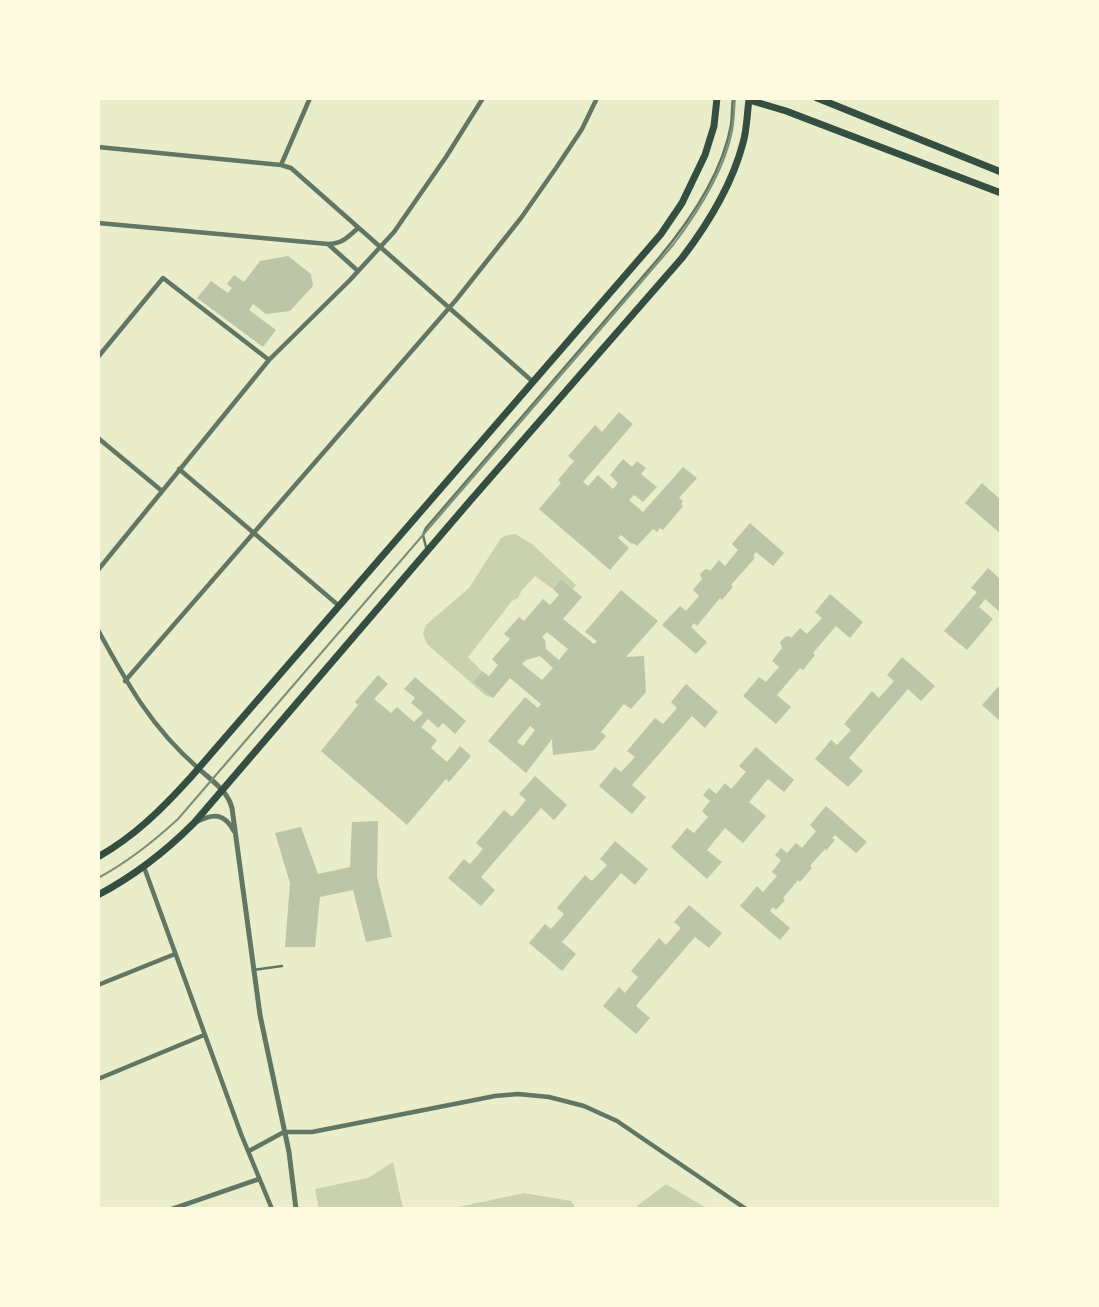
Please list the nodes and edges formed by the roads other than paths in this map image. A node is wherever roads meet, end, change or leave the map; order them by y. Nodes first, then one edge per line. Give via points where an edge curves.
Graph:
1 (310, 98) edge
2 (483, 98) edge
3 (597, 98) edge
4 (717, 98) edge
5 (733, 98) edge
6 (817, 98) edge
7 (745, 99) edge
8 (98, 147) edge
9 (281, 165) junction
10 (1001, 172) edge
11 (1001, 193) edge
12 (98, 223) edge
13 (358, 228) junction
14 (328, 244) junction
15 (380, 248) junction
16 (358, 271) junction
17 (449, 308) junction
18 (98, 357) edge
19 (269, 360) junction
20 (532, 381) junction
21 (98, 438) edge
22 (179, 469) junction
23 (162, 492) junction
24 (254, 532) junction
25 (429, 549) junction
26 (98, 570) edge
27 (338, 605) junction
28 (98, 630) edge
29 (125, 681) junction
30 (198, 768) junction
31 (222, 789) junction
32 (194, 823) junction
33 (237, 838) junction
34 (98, 857) edge
35 (144, 867) junction
36 (98, 895) edge
37 (175, 954) junction
38 (282, 966) dead end
39 (253, 970) junction
40 (98, 985) edge
41 (204, 1035) junction
42 (98, 1079) edge
43 (284, 1132) junction
44 (249, 1151) junction
45 (259, 1179) junction
46 (172, 1209) edge
47 (272, 1209) edge
48 (296, 1209) edge
49 (746, 1209) edge

1 - 9 street
2 - 15 street via 419,198
3 - 17 street via 545,185
4 - 20 main road via 707,151 678,210
5 - 25 lane via 725,147 686,224 429,524 423,536
6 - 10 main road
7 - 11 main road
7 - 25 main road via 744,141 735,166 690,248
8 - 9 street
9 - 13 street via 293,170
12 - 14 street
13 - 14 street via 339,244
13 - 15 street
14 - 16 street
15 - 16 street
15 - 17 street
16 - 19 street
17 - 20 street
17 - 24 street
18 - 19 street via 163,278
19 - 22 street
20 - 27 main road
21 - 23 street
22 - 23 street
22 - 24 street
23 - 26 street
24 - 27 street
24 - 29 street
25 - 31 main road
27 - 30 main road
28 - 29 street
29 - 30 street via 158,727
30 - 31 street
30 - 34 main road via 149,821
31 - 32 main road
31 - 33 street via 230,802
32 - 33 street via 210,816 221,818
32 - 35 main road
33 - 39 street
35 - 36 main road
35 - 37 street
37 - 40 street
37 - 41 street
38 - 39 lane
39 - 43 street
41 - 42 street
41 - 44 street
43 - 44 street
43 - 48 street
43 - 49 street via 312,1132 495,1096 549,1097 617,1121
44 - 45 street
45 - 46 street
45 - 47 street

